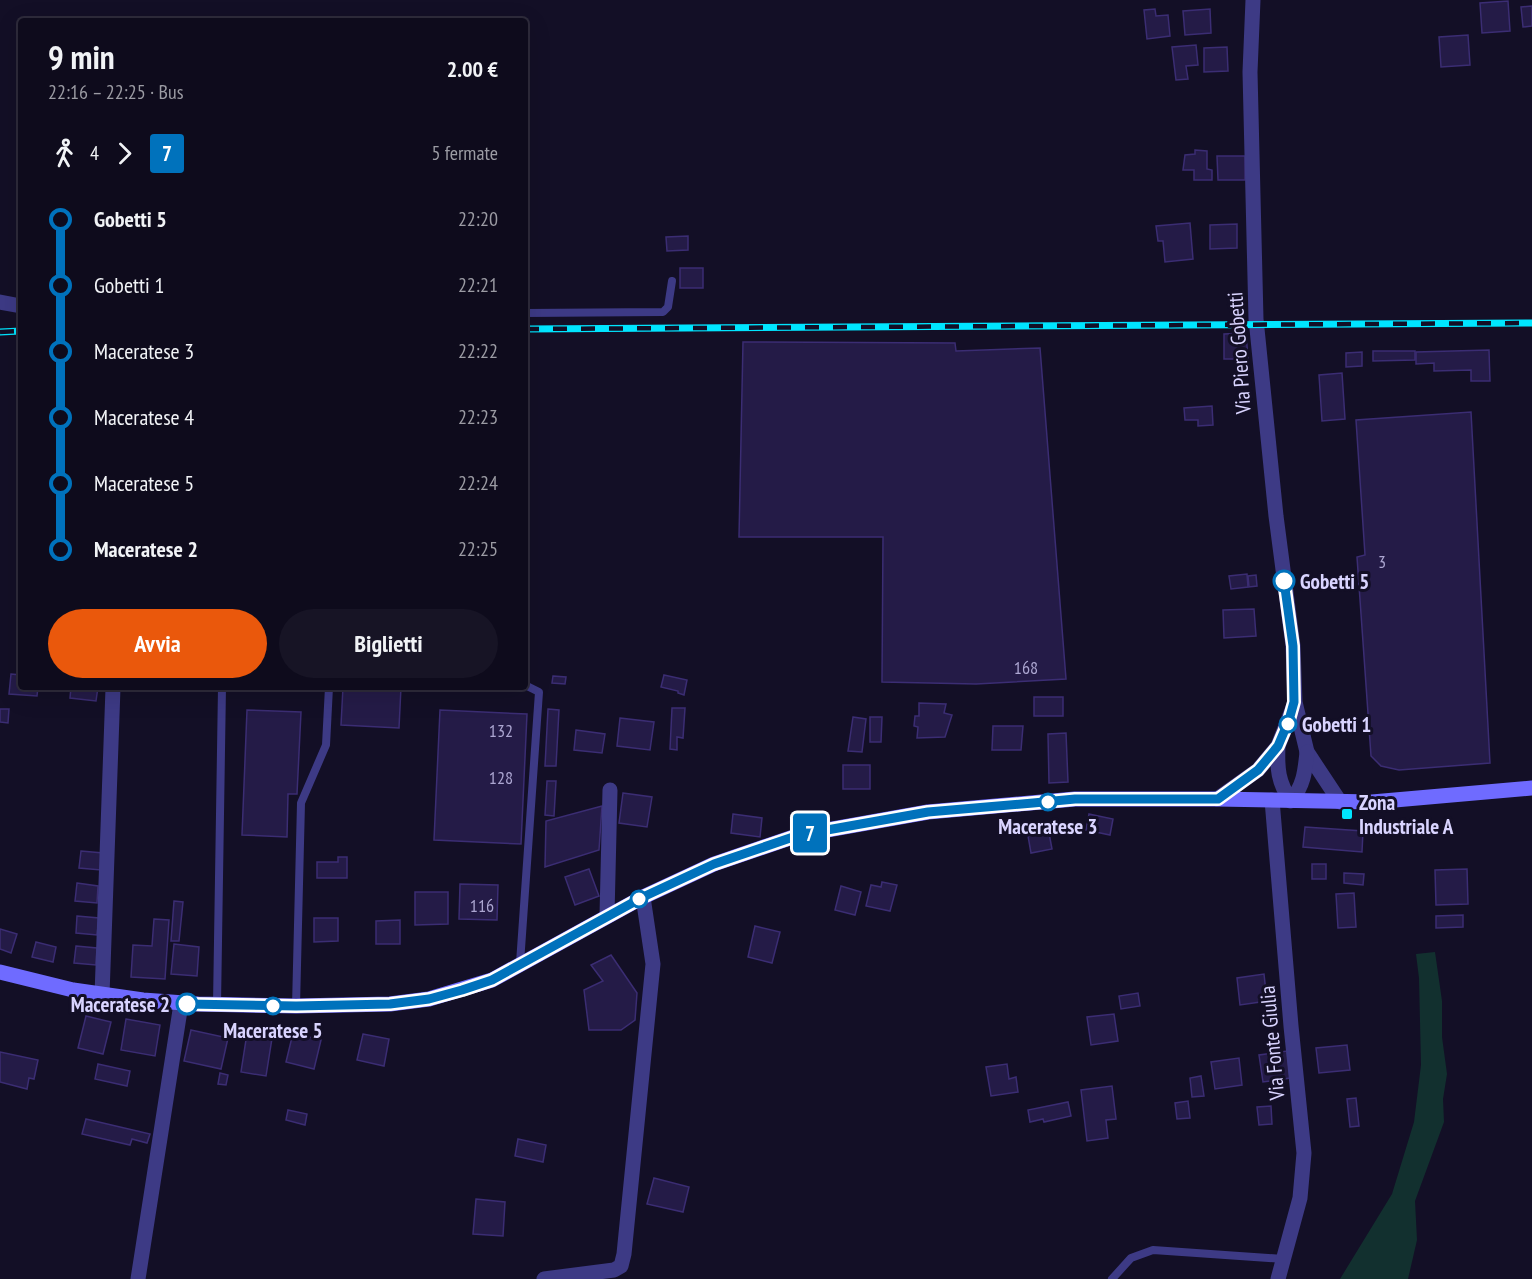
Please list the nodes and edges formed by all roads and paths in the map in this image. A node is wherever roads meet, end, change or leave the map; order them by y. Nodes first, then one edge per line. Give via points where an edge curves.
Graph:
1 (1253, 0) edge
2 (672, 281) dead end
3 (0, 302) edge
4 (18, 305) edge
5 (528, 313) edge
6 (528, 686) edge
7 (113, 690) edge
8 (222, 690) edge
9 (329, 690) edge
10 (1294, 702) junction
11 (1278, 746) junction
12 (1307, 752) junction
13 (1532, 788) edge
14 (610, 790) dead end
15 (1218, 799) junction
16 (1272, 800) junction
17 (1292, 801) junction
18 (1341, 802) junction
19 (643, 897) junction
20 (608, 915) junction
21 (520, 965) junction
22 (0, 972) edge
23 (102, 995) junction
24 (182, 1004) junction
25 (217, 1005) junction
26 (296, 1006) junction
27 (1283, 1259) junction
28 (138, 1279) edge
29 (544, 1279) edge
30 (1112, 1279) edge
31 (1278, 1279) edge

1 - 10 street, Via Piero Gobetti via 1250,72 1256,318 1293,646
2 - 5 lane via 668,307 663,312
3 - 4 street
6 - 21 lane via 539,692
7 - 23 street
8 - 25 lane
9 - 26 lane via 326,746 301,803
10 - 11 street
10 - 12 street
11 - 15 street via 1258,770
11 - 17 street via 1280,780
12 - 17 street via 1304,779
12 - 18 street
13 - 18 main road via 1438,798
14 - 20 street
15 - 16 main road
15 - 19 main road via 1075,799 928,812 799,835 714,864
16 - 17 main road
16 - 27 street, Via Fonte Giulia via 1304,1153 1300,1198
17 - 18 main road
19 - 20 main road
19 - 29 street via 653,964 621,1266
20 - 21 main road
21 - 26 main road via 492,980 429,999
22 - 23 main road
23 - 24 main road
24 - 25 main road
24 - 28 street
25 - 26 main road
27 - 30 lane via 1153,1250 1131,1258
27 - 31 street, Via Fonte Giulia

